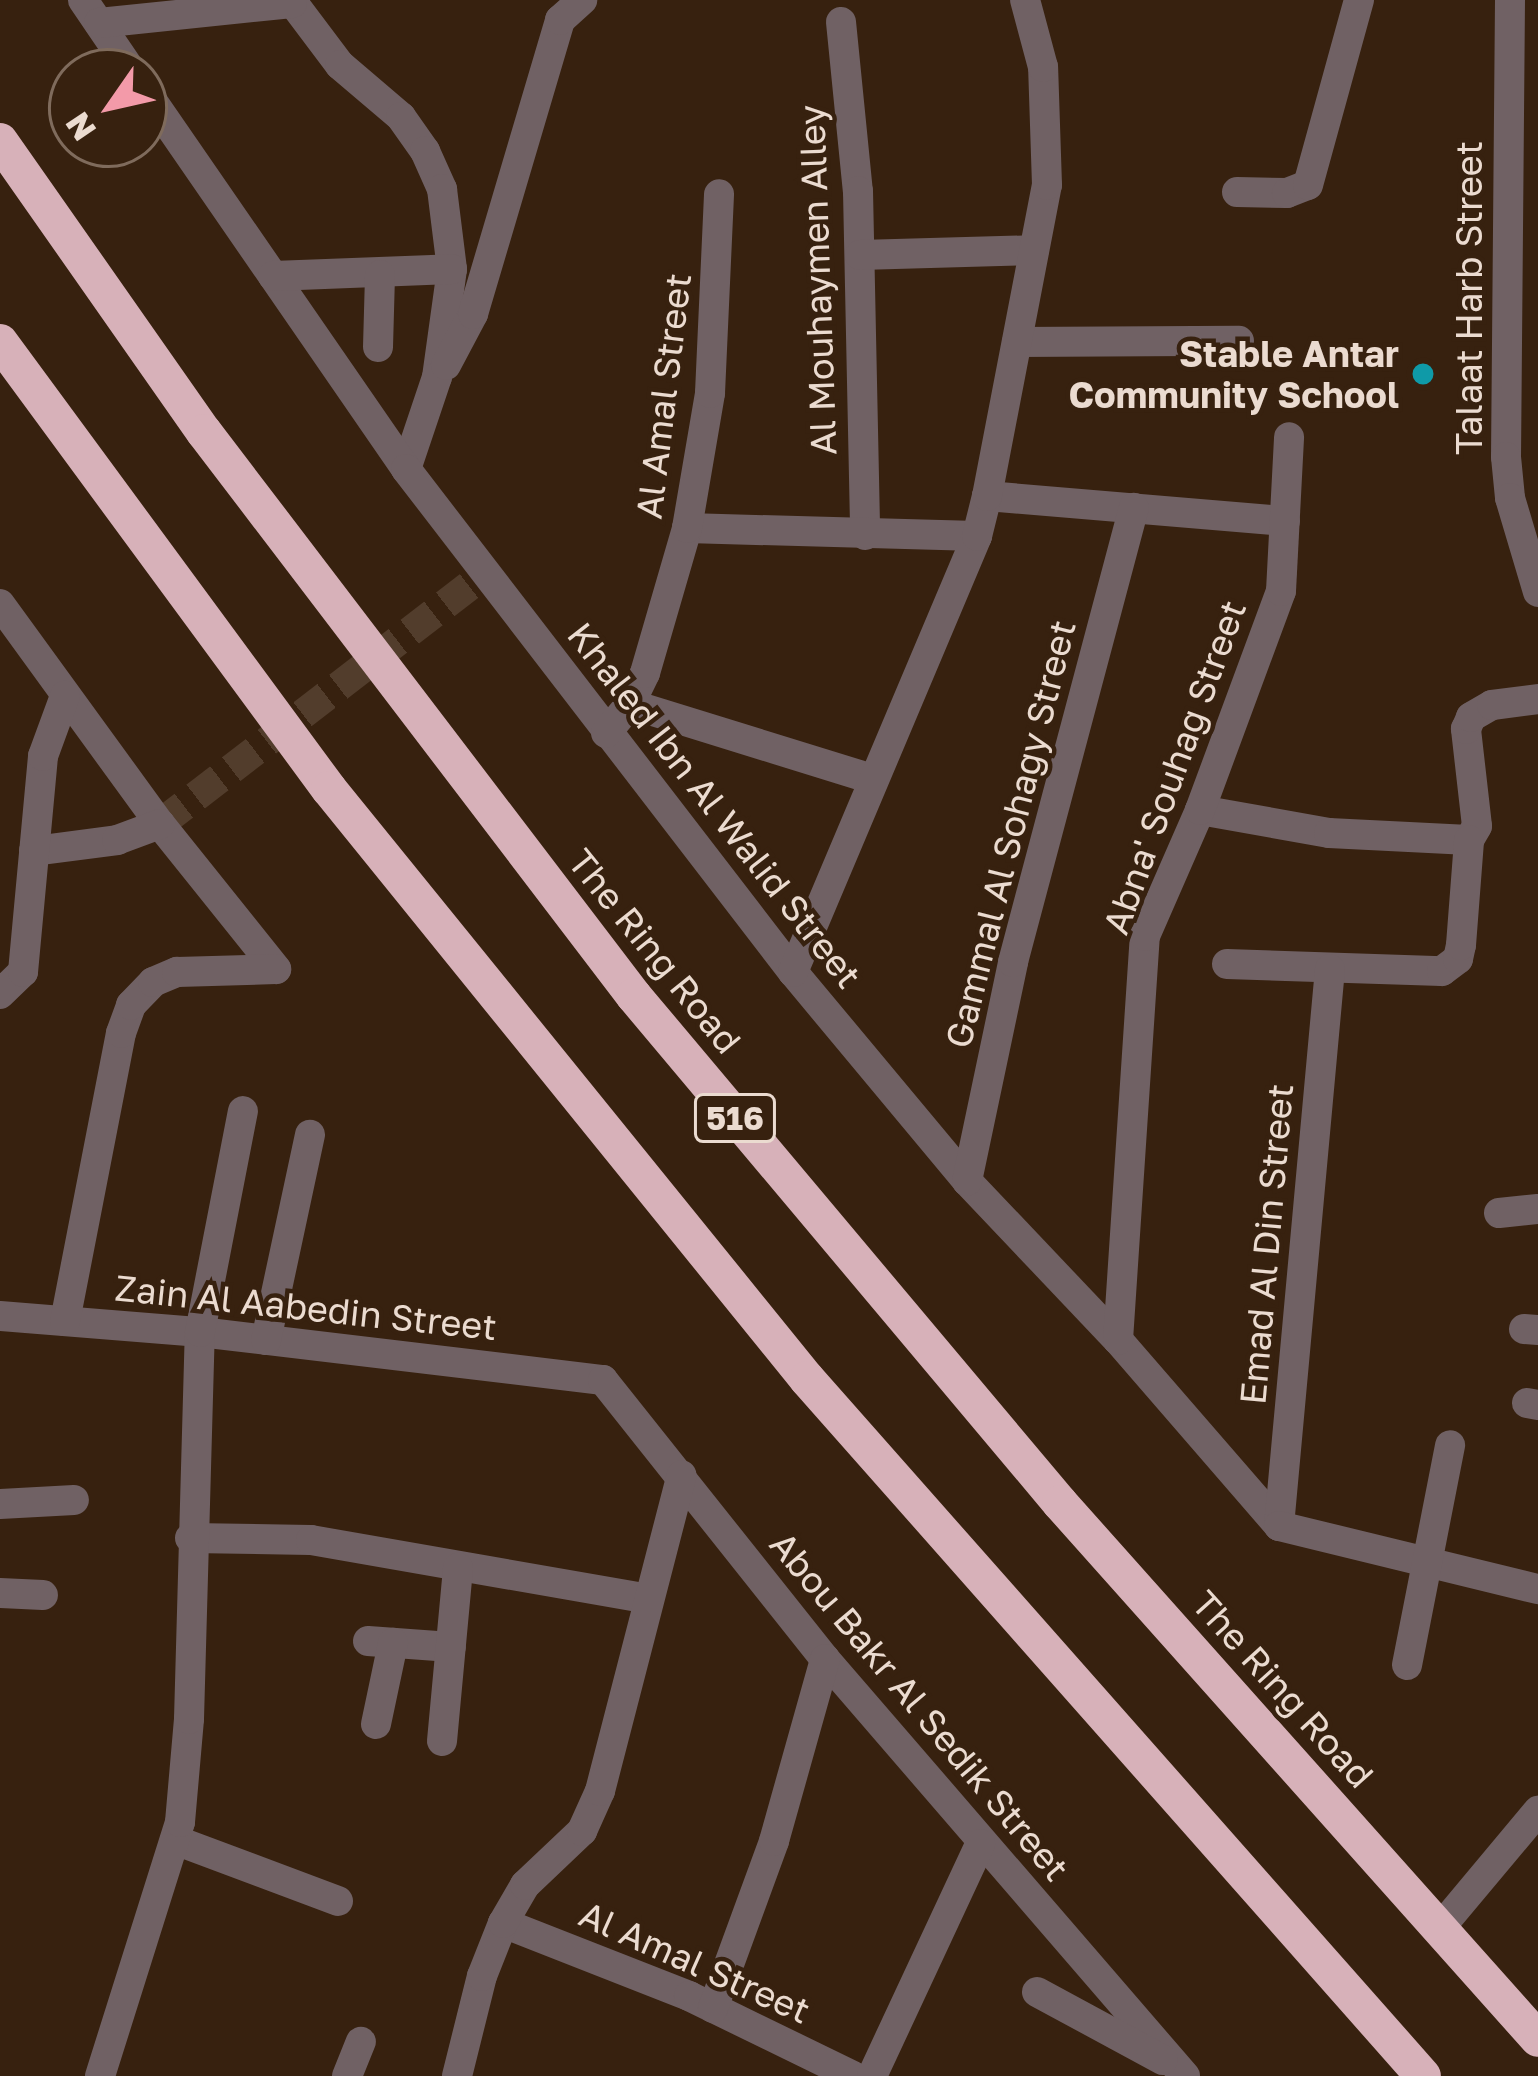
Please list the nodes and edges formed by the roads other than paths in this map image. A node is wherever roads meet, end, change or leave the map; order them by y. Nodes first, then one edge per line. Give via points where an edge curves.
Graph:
1 (582, 0) edge
2 (1025, 0) edge
3 (1359, 0) edge
4 (1510, 0) edge
5 (292, 1) edge
6 (91, 12) edge
7 (841, 22) dead end
8 (116, 48) edge
9 (168, 124) edge
10 (0, 141) edge
11 (1237, 192) dead end
12 (719, 194) dead end
13 (1034, 250) junction
14 (860, 255) junction
15 (452, 269) junction
16 (380, 275) junction
17 (273, 276) junction
18 (1240, 340) dead end
19 (0, 342) edge
20 (1017, 342) junction
21 (378, 346) dead end
22 (437, 377) junction
23 (1289, 437) dead end
24 (406, 469) junction
25 (987, 496) junction
26 (1134, 508) junction
27 (1285, 520) junction
28 (687, 528) junction
29 (865, 535) junction
30 (977, 536) junction
31 (1538, 592) edge
32 (0, 604) edge
33 (65, 696) junction
34 (1538, 699) edge
35 (631, 704) junction
36 (606, 733) junction
37 (873, 779) junction
38 (1200, 810) junction
39 (160, 824) junction
40 (1469, 840) junction
41 (34, 851) junction
42 (1227, 964) dead end
43 (1330, 969) junction
44 (794, 972) junction
45 (0, 994) edge
46 (243, 1111) dead end
47 (310, 1135) dead end
48 (968, 1181) junction
49 (1538, 1209) edge
50 (1499, 1213) dead end
51 (0, 1316) edge
52 (65, 1321) junction
53 (200, 1332) junction
54 (266, 1340) junction
55 (1118, 1340) junction
56 (602, 1380) joint
57 (1450, 1445) dead end
58 (682, 1475) junction
59 (74, 1500) dead end
60 (0, 1504) edge
61 (1279, 1526) junction
62 (190, 1538) junction
63 (1428, 1561) junction
64 (467, 1569) junction
65 (1538, 1589) edge
66 (0, 1593) edge
67 (43, 1595) dead end
68 (648, 1599) junction
69 (451, 1648) junction
70 (825, 1660) junction
71 (1407, 1665) dead end
72 (376, 1724) dead end
73 (442, 1741) dead end
74 (1538, 1811) edge
75 (175, 1840) junction
76 (980, 1844) junction
77 (338, 1901) dead end
78 (503, 1923) junction
79 (1441, 1928) junction
80 (1037, 1992) dead end
81 (713, 2008) junction
82 (1538, 2039) edge
83 (361, 2042) dead end
84 (1400, 2059) edge
85 (820, 2069) edge
86 (1179, 2070) edge
87 (100, 2076) edge
88 (347, 2076) edge
89 (457, 2076) edge
90 (853, 2076) edge
91 (872, 2076) edge
92 (1423, 2076) edge

1 - 22 street via 560,20 473,314
2 - 13 street via 1044,90 1047,185
3 - 11 street via 1308,185
4 - 31 street, Talaat Harb Street via 1506,457
5 - 6 street
5 - 15 street via 425,151 442,189
6 - 8 street
7 - 14 street, Al Mouhaymen Alley
9 - 17 street, Khaled Ibn Al Walid Street
10 - 79 highway, The Ring Road / 516 via 218,452 634,996 1060,1503
12 - 28 street, Al Amal Street via 710,393
13 - 14 street
13 - 20 street
14 - 29 street, Al Mouhaymen Alley
15 - 16 street
15 - 22 street
16 - 17 street
16 - 21 street
17 - 24 street, Khaled Ibn Al Walid Street
18 - 20 street
19 - 84 highway via 329,789 807,1379
20 - 25 street
22 - 24 street
23 - 27 street, Abna' Souhag Street
24 - 36 street, Khaled Ibn Al Walid Street
25 - 26 street
25 - 30 street
26 - 27 street
26 - 48 street, Gammal Al Sohagy Street via 1013,962
27 - 38 street, Abna' Souhag Street via 1281,591
28 - 29 street
28 - 35 street, Al Amal Street
29 - 30 street
30 - 37 street
32 - 33 street
33 - 39 street
33 - 41 street via 44,756
34 - 40 street via 1492,705 1471,717 1477,826
35 - 36 street, Al Amal Street
35 - 37 street
36 - 44 street, Khaled Ibn Al Walid Street
37 - 44 street
38 - 40 street via 1330,833
38 - 55 street, Abna' Souhag Street via 1145,936
39 - 41 street via 117,840
39 - 52 street via 276,969 177,973 153,982 131,1005
40 - 43 street via 1458,959 1423,974
41 - 45 street via 22,972
42 - 43 street
43 - 61 street, Emad Al Din Street
44 - 48 street, Khaled Ibn Al Walid Street
46 - 53 street
47 - 54 street
48 - 55 street, Khaled Ibn Al Walid Street
49 - 50 street
51 - 52 street, Zain Al Aabedin Street
52 - 53 street, Zain Al Aabedin Street
53 - 54 street, Zain Al Aabedin Street
53 - 62 street
54 - 56 street, Zain Al Aabedin Street
55 - 61 street, Khaled Ibn Al Walid Street
56 - 58 street, Abou Bakr Al Sedik Street
57 - 63 street
58 - 68 street
58 - 70 street, Abou Bakr Al Sedik Street
59 - 60 street
61 - 63 street
62 - 64 street via 311,1540
62 - 75 street via 189,1719
63 - 65 street
63 - 71 street
64 - 68 street
64 - 69 street
66 - 67 street
68 - 78 street via 601,1791 582,1831 525,1885
69 - 72 street via 380,1642
69 - 73 street
70 - 76 street, Abou Bakr Al Sedik Street
70 - 81 street via 774,1841
74 - 79 street
75 - 77 street
75 - 87 street
76 - 86 street, Abou Bakr Al Sedik Street
76 - 91 street
78 - 81 street, Al Amal Street
78 - 89 street
79 - 82 highway, The Ring Road / 516
80 - 86 street
81 - 85 street, Al Amal Street
83 - 88 street
84 - 92 highway
85 - 90 street, Al Amal Street

